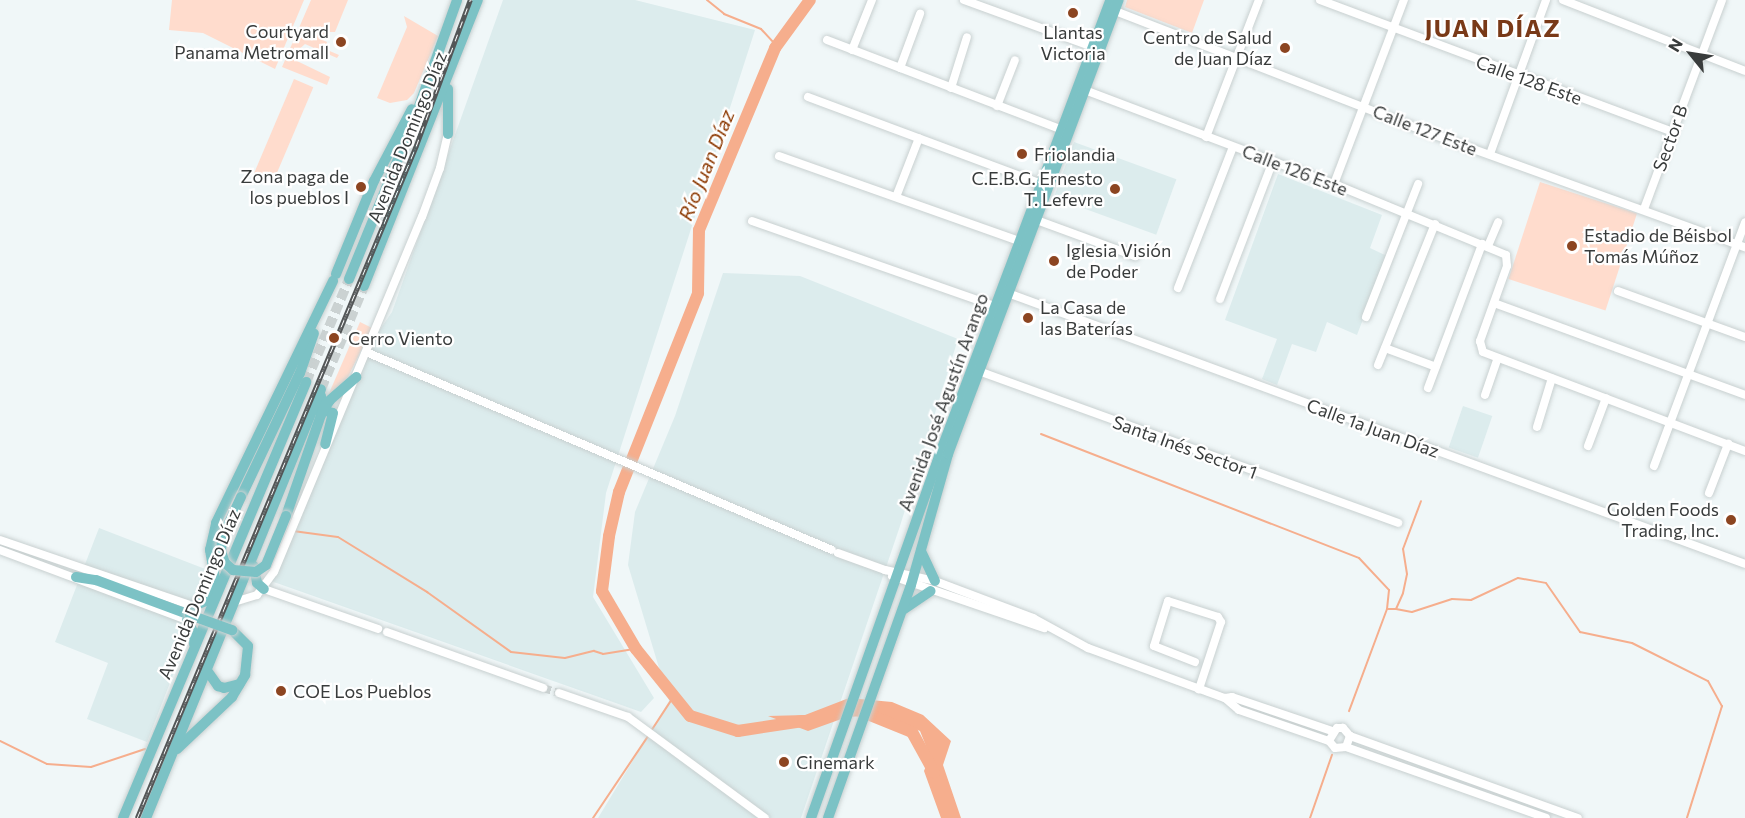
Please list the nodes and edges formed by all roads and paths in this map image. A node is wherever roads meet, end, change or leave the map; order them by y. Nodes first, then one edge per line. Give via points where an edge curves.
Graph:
1 (457, 0) edge
2 (478, 0) edge
3 (872, 0) edge
4 (964, 0) edge
5 (1259, 0) edge
6 (1320, 0) edge
7 (1404, 0) edge
8 (1546, 0) edge
9 (1563, 0) edge
10 (1722, 0) edge
11 (1113, 5) edge
12 (920, 14) dead end
13 (1393, 28) junction
14 (967, 37) dead end
15 (827, 40) dead end
16 (1096, 48) junction
17 (852, 50) junction
18 (1701, 55) junction
19 (1237, 59) junction
20 (1015, 60) dead end
21 (900, 68) junction
22 (1745, 71) edge
23 (429, 73) junction
24 (450, 74) junction
25 (1518, 76) junction
26 (951, 88) junction
27 (1082, 89) junction
28 (808, 98) dead end
29 (997, 105) junction
30 (1364, 106) junction
31 (1066, 131) junction
32 (1673, 132) junction
33 (448, 134) joint
34 (1206, 136) junction
35 (919, 138) junction
36 (1233, 147) junction
37 (1490, 154) junction
38 (779, 156) dead end
39 (1274, 161) junction
40 (374, 181) junction
41 (1334, 184) junction
42 (1418, 184) dead end
43 (1046, 185) junction
44 (896, 197) junction
45 (1644, 209) junction
46 (1407, 213) junction
47 (1033, 218) junction
48 (752, 221) dead end
49 (1498, 222) dead end
50 (1745, 222) edge
51 (1435, 224) junction
52 (365, 240) junction
53 (1024, 243) junction
54 (1485, 245) junction
55 (1741, 246) edge
56 (1135, 256) dead end
57 (339, 278) junction
58 (364, 286) tunnel mouth
59 (1178, 288) dead end
60 (1618, 291) dead end
61 (1005, 292) junction
62 (1220, 299) dead end
63 (1494, 303) junction
64 (995, 306) junction
65 (317, 315) junction
66 (1366, 317) dead end
67 (1707, 323) junction
68 (1745, 337) edge
69 (1385, 348) junction
70 (366, 352) junction
71 (1498, 358) junction
72 (1378, 365) dead end
73 (1436, 367) junction
74 (976, 370) junction
75 (1688, 374) junction
76 (356, 377) junction
77 (1552, 378) junction
78 (306, 382) tunnel mouth
79 (1428, 388) dead end
80 (1485, 395) dead end
81 (1745, 395) edge
82 (1606, 398) junction
83 (321, 416) junction
84 (1671, 422) junction
85 (1537, 427) dead end
86 (325, 444) junction
87 (1728, 444) junction
88 (1588, 446) dead end
89 (1745, 451) edge
90 (294, 455) junction
91 (1654, 466) dead end
92 (1709, 493) dead end
93 (1398, 523) dead end
94 (0, 540) edge
95 (258, 541) junction
96 (921, 548) junction
97 (0, 550) edge
98 (1745, 564) edge
99 (78, 573) junction
100 (898, 575) junction
101 (912, 579) junction
102 (933, 586) junction
103 (264, 589) junction
104 (209, 600) junction
105 (234, 602) junction
106 (902, 612) junction
107 (190, 614) junction
108 (195, 635) junction
109 (194, 650) junction
110 (1195, 662) dead end
111 (206, 669) junction
112 (240, 684) junction
113 (543, 688) tunnel mouth
114 (1198, 689) junction
115 (559, 693) tunnel mouth
116 (1225, 698) junction
117 (1332, 731) junction
118 (1350, 736) junction
119 (1329, 741) junction
120 (1346, 747) junction
121 (172, 753) junction
122 (123, 818) edge
123 (146, 818) edge
124 (765, 818) edge
125 (812, 818) edge
126 (828, 818) edge
127 (1546, 818) edge
128 (1578, 818) edge

1 - 23 main road, Avenida Domingo Díaz
2 - 24 main road, Avenida Domingo Díaz
3 - 17 street
4 - 16 street
5 - 19 street
6 - 13 street, Calle 128 Este
7 - 13 street
8 - 25 street
9 - 18 street
10 - 18 street, Sector B
11 - 16 main road, Avenida José Agustín Arango
11 - 19 street, Calle 127 Este
12 - 21 street
13 - 25 street, Calle 128 Este
13 - 30 street
14 - 26 street
15 - 17 street
16 - 27 main road, Avenida José Agustín Arango
17 - 21 street
18 - 22 street
18 - 32 street, Sector B
19 - 30 street, Calle 127 Este
19 - 34 street
20 - 29 street
21 - 26 street
23 - 40 main road
23 - 52 main road, Avenida Domingo Díaz
24 - 33 main road
24 - 58 main road, Avenida Domingo Díaz
25 - 32 street, Calle 128 Este
25 - 37 street
26 - 29 street
27 - 31 main road, Avenida José Agustín Arango
27 - 34 street, Calle 126 Este
28 - 35 street
29 - 31 street
30 - 37 street, Calle 127 Este
30 - 41 street
31 - 43 main road, Avenida José Agustín Arango
32 - 45 street, Sector B
33 - 70 street via 426,207
34 - 36 street, Calle 126 Este
35 - 43 street
35 - 44 street
36 - 39 street, Calle 126 Este
36 - 59 street
37 - 45 street, Calle 127 Este
38 - 44 street
39 - 41 street, Calle 126 Este
39 - 62 street
40 - 52 main road
40 - 57 main road
41 - 46 street, Calle 126 Este
42 - 46 street
43 - 47 main road, Avenida José Agustín Arango
44 - 53 street
45 - 55 street, Calle 127 Este
46 - 51 street, Calle 126 Este
46 - 66 street
47 - 53 main road, Avenida José Agustín Arango
47 - 56 street
48 - 64 street
49 - 54 street
50 - 55 street
51 - 54 street, Calle 126 Este
51 - 69 street
52 - 57 main road
53 - 61 main road, Avenida José Agustín Arango
54 - 63 street, Calle 126 Este via 1508,259
54 - 73 street
55 - 67 street
57 - 65 main road
60 - 67 street
61 - 64 main road, Avenida José Agustín Arango
61 - 74 main road, Avenida José Agustín Arango
61 - 98 street, Calle 1a Juan Díaz
63 - 71 street via 1479,347
63 - 75 street
64 - 74 main road, Avenida José Agustín Arango
65 - 83 main road, bridge via 300,373 222,538 225,562 234,570 256,572 267,566
65 - 104 main road via 214,530 210,550 216,584
67 - 68 street
67 - 75 street
69 - 72 street
69 - 73 street
70 - 76 street
70 - 100 street
71 - 77 street
71 - 80 street
73 - 79 street
74 - 93 street, Santa Inés Sector 1
74 - 96 main road, Avenida José Agustín Arango
74 - 100 main road, Avenida José Agustín Arango
75 - 81 street
75 - 84 street
76 - 83 main road via 330,400
76 - 86 street
77 - 82 street
77 - 85 street
78 - 109 main road, Avenida Domingo Díaz
82 - 84 street
82 - 88 street
83 - 86 main road via 333,413
83 - 90 main road
83 - 90 main road, Avenida Domingo Díaz via 321,389
84 - 87 street
84 - 91 street
86 - 103 street
87 - 89 street
87 - 92 street
90 - 95 main road, Avenida Domingo Díaz
94 - 99 street
95 - 103 main road via 254,568 256,583
95 - 105 main road, Avenida Domingo Díaz
96 - 101 main road, Avenida José Agustín Arango
96 - 102 main road
97 - 99 street
99 - 107 main road
99 - 107 street via 92,570
99 - 107 street via 87,585
100 - 101 street
100 - 125 main road, Avenida José Agustín Arango
101 - 102 street
101 - 106 main road, Avenida José Agustín Arango
102 - 106 main road
102 - 114 street via 1033,618 1049,629
103 - 105 street
103 - 113 street
104 - 107 main road
104 - 108 main road
105 - 111 main road, Avenida Domingo Díaz
106 - 126 main road, Avenida José Agustín Arango
107 - 108 main road
107 - 112 main road, bridge via 232,630 248,646 248,664
108 - 109 main road
109 - 122 main road, Avenida Domingo Díaz
110 - 114 street via 1154,646 1170,601 1218,617 1221,622
111 - 112 main road via 214,682 224,688
111 - 121 main road, Avenida Domingo Díaz
112 - 121 main road via 232,697
114 - 116 street
115 - 124 street via 628,717
116 - 117 street via 1232,697
116 - 119 street via 1239,710
117 - 118 street via 1343,728
117 - 119 street
118 - 120 street
118 - 128 street
119 - 120 street via 1335,748
120 - 127 street
121 - 123 main road, Avenida Domingo Díaz

